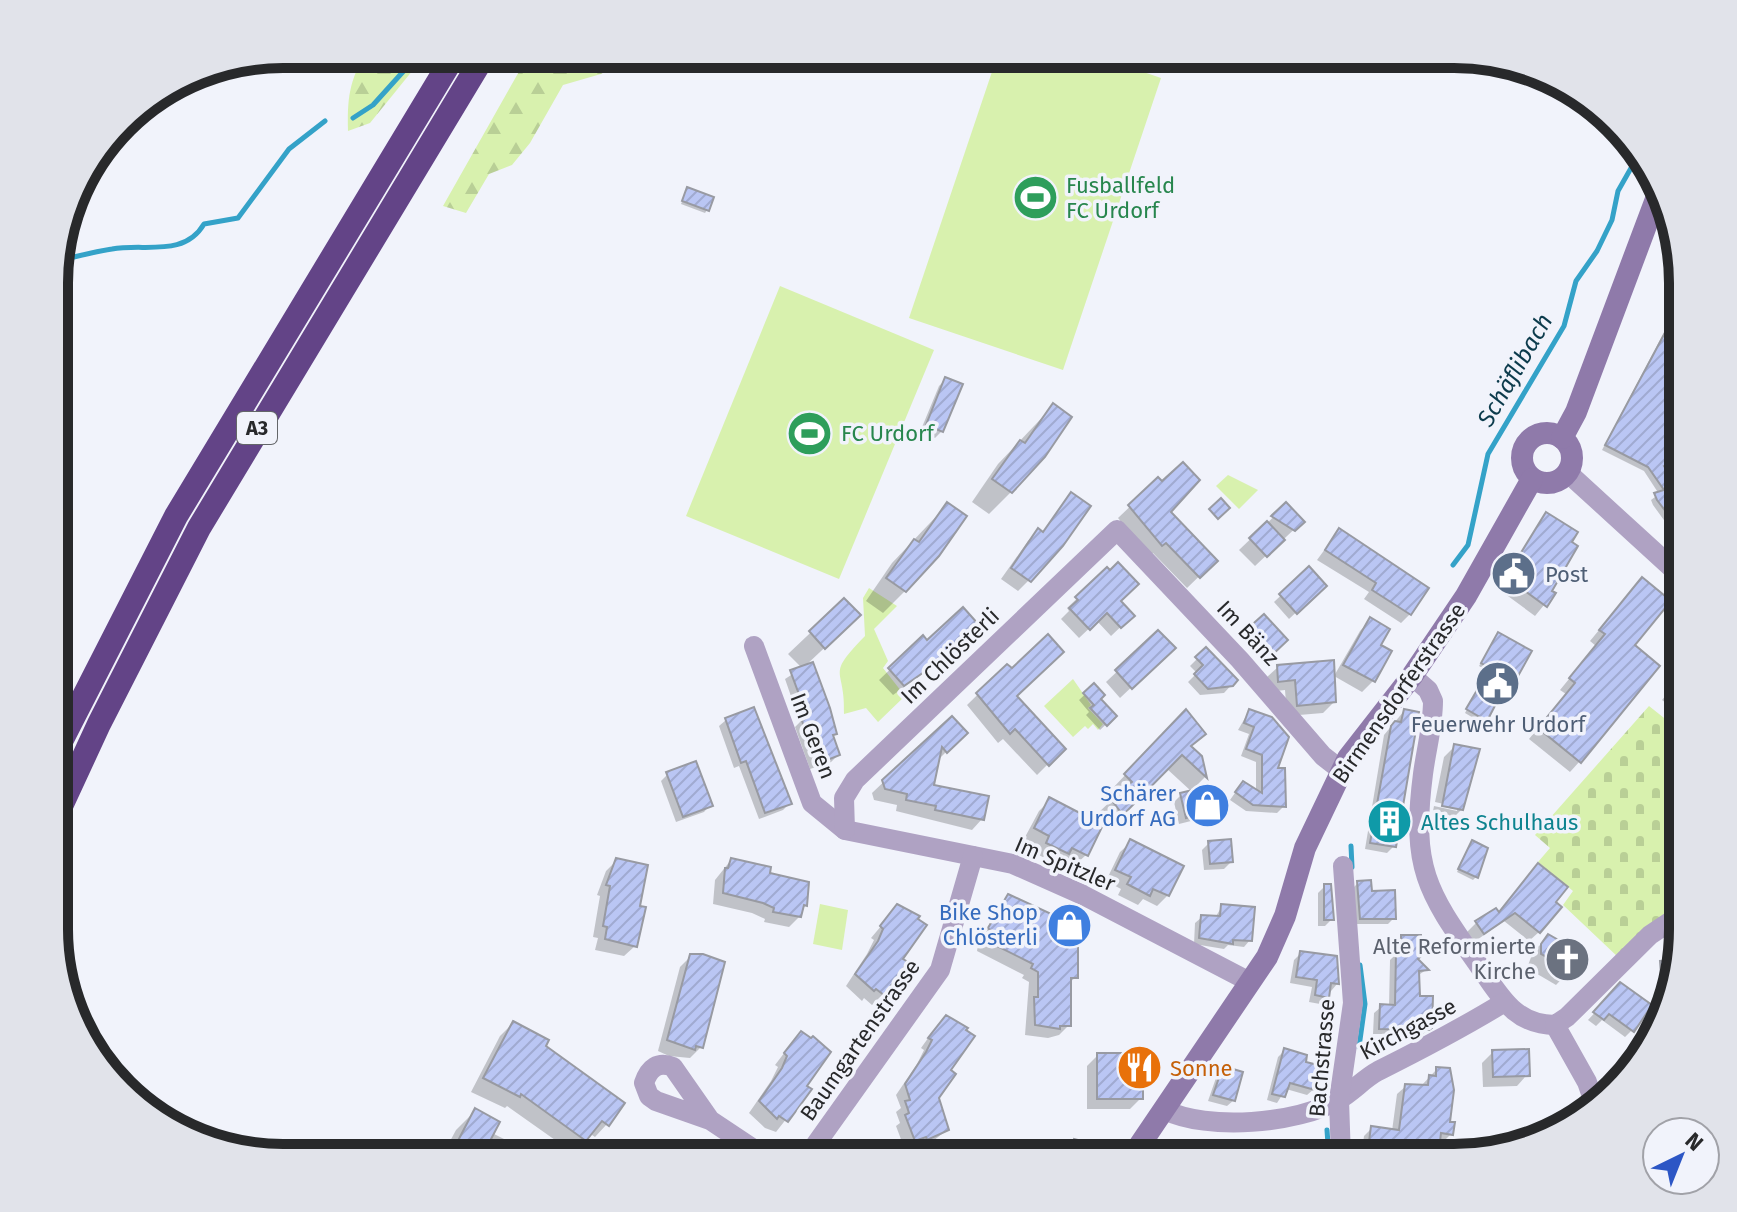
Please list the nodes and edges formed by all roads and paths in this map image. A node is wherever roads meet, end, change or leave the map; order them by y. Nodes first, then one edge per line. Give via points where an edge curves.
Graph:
1 (447, 68) edge
2 (477, 68) edge
3 (1654, 204) edge
4 (1562, 438) junction
5 (1568, 473) junction
6 (1532, 479) junction
7 (1117, 530) joint
8 (1669, 565) edge
9 (754, 646) dead end
10 (1412, 676) junction
11 (68, 728) edge
12 (1341, 770) junction
13 (68, 791) edge
14 (845, 830) junction
15 (973, 856) junction
16 (1343, 866) dead end
17 (1669, 922) edge
18 (1250, 982) junction
19 (1503, 1003) junction
20 (1555, 1025) junction
21 (1591, 1094) edge
22 (1339, 1100) junction
23 (1165, 1110) junction
24 (710, 1120) dead end
25 (746, 1144) edge
26 (816, 1144) edge
27 (1141, 1144) edge
28 (1341, 1144) edge

1 - 11 highway, A3 via 176,516
2 - 13 highway, A3 via 199,528
3 - 4 main road
4 - 5 main road via 1572,456
4 - 6 main road via 1538,434 1525,445 1522,464
5 - 6 main road via 1550,484
5 - 8 street
6 - 10 main road, Birmensdorferstrasse via 1466,596
7 - 12 street, Im Bänz
7 - 14 street, Im Chlösterli via 855,780 844,798
9 - 14 street, Im Geren via 812,803
10 - 12 main road, Birmensdorferstrasse
10 - 19 street via 1433,701 1419,806 1423,871 1450,927
12 - 18 main road, Birmensdorferstrasse via 1305,848 1275,940
14 - 15 street, Im Spitzler
15 - 18 street, Im Spitzler via 1013,864 1083,895
15 - 26 street, Baumgartenstrasse via 940,970
16 - 22 street, Bachstrasse via 1353,1003
17 - 20 street
18 - 23 main road, Birmensdorferstrasse
19 - 20 street
19 - 22 street, Kirchgasse via 1366,1078
20 - 21 street
22 - 23 street, Kirchgasse via 1266,1120 1191,1121
22 - 28 street, Bachstrasse
23 - 27 main road, Birmensdorferstrasse
24 - 25 street

